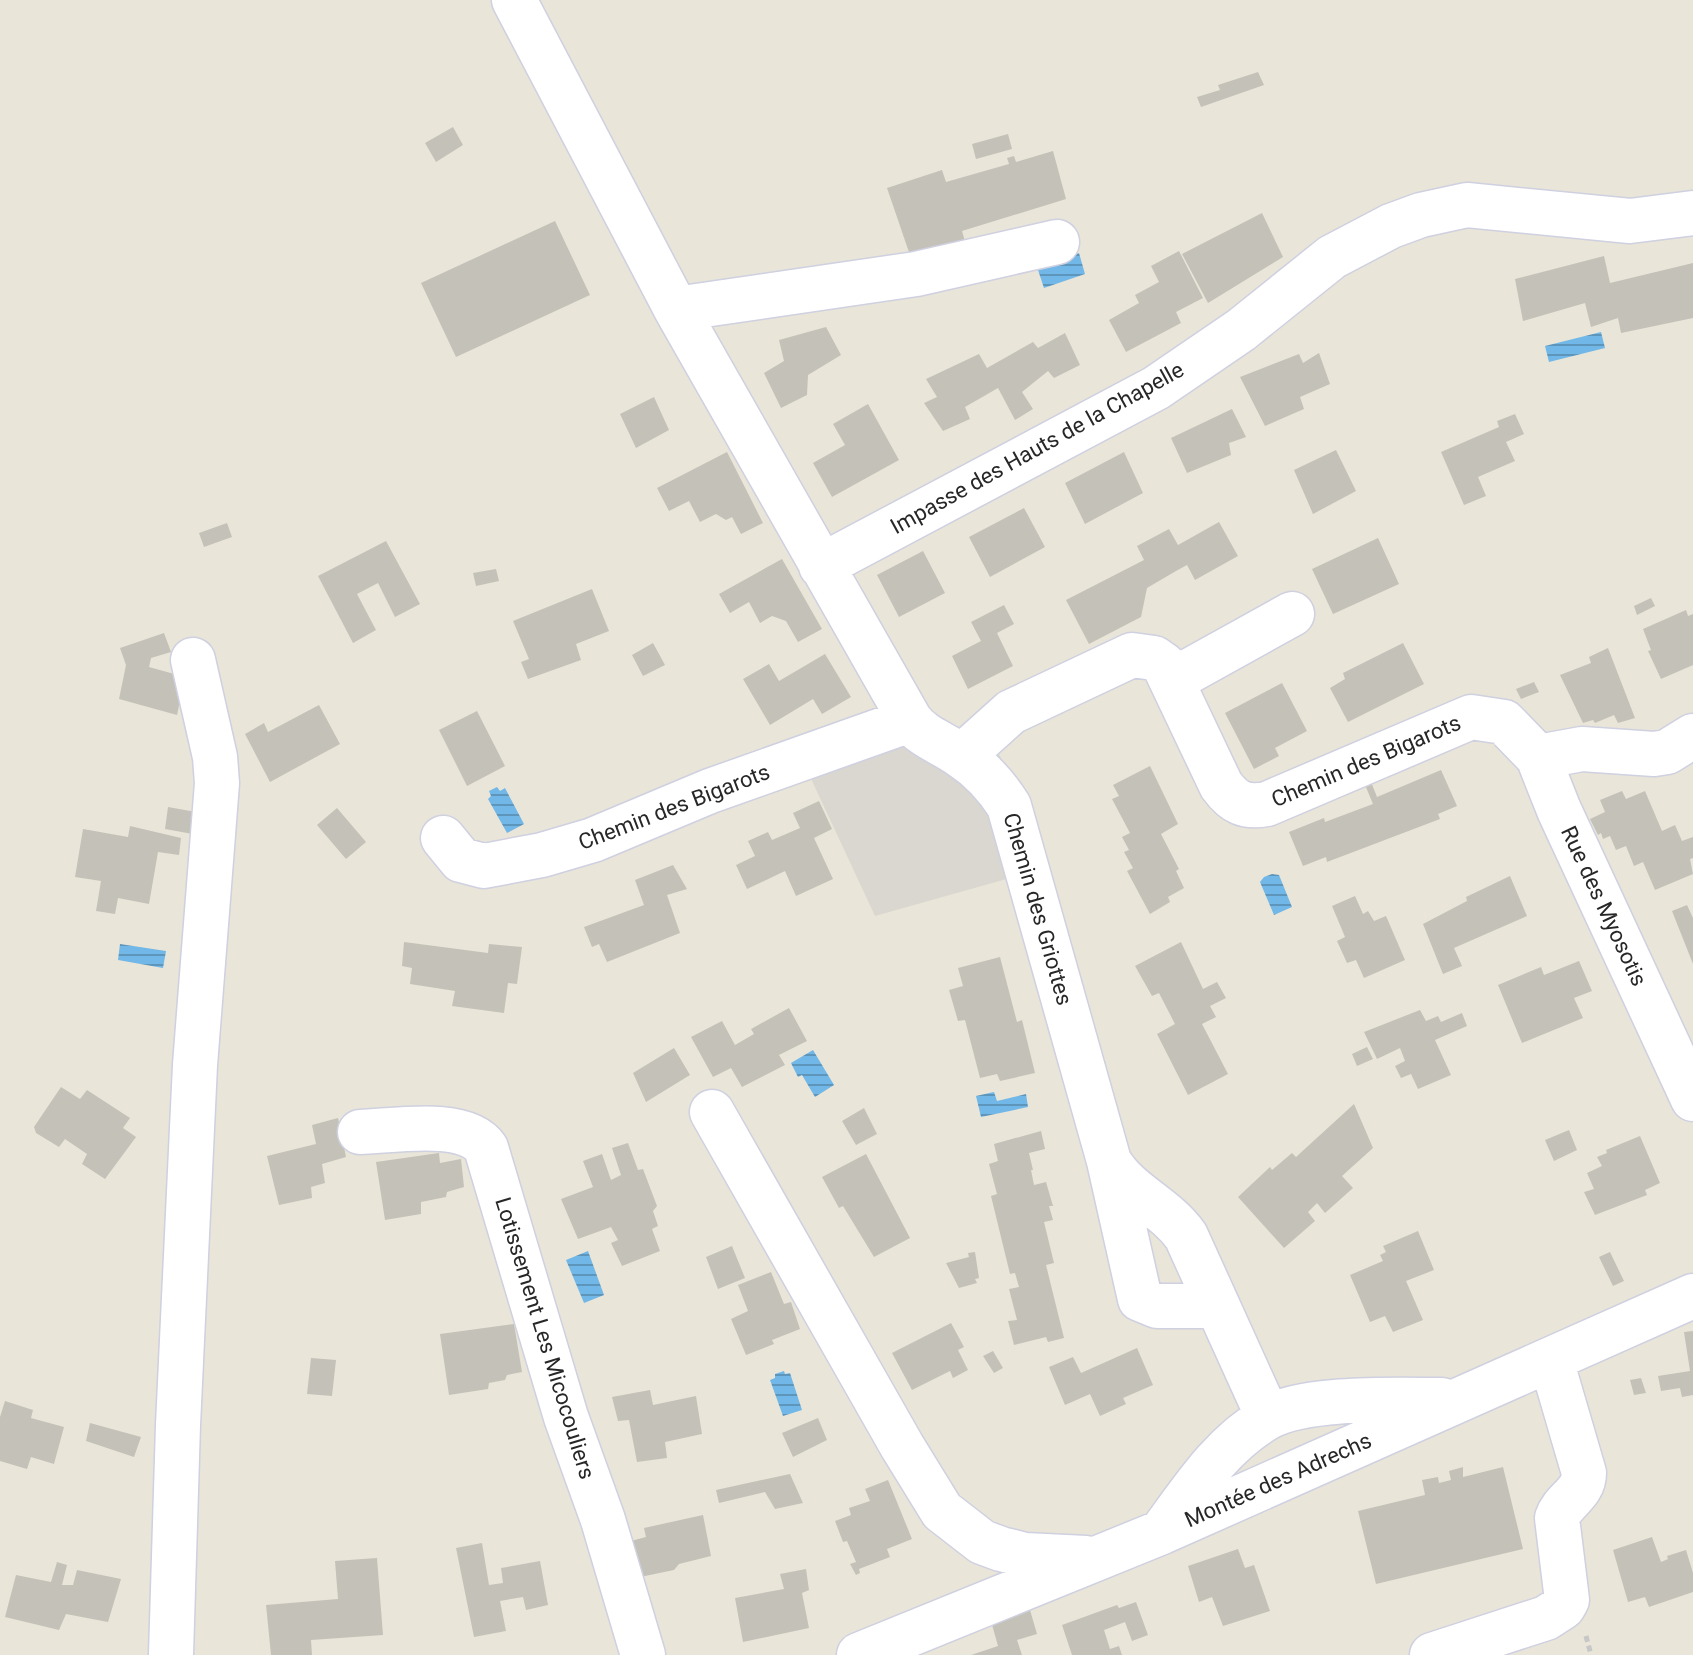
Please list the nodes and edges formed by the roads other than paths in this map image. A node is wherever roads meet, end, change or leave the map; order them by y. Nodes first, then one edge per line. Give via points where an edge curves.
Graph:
1 (514, 0) edge
2 (1693, 213) edge
3 (1057, 242) dead end
4 (676, 309) junction
5 (821, 566) junction
6 (1292, 614) dead end
7 (193, 660) dead end
8 (1173, 680) junction
9 (910, 720) junction
10 (1504, 722) joint
11 (1693, 736) edge
12 (962, 756) junction
13 (1538, 757) junction
14 (443, 838) dead end
15 (1690, 1082) edge
16 (360, 1132) dead end
17 (1109, 1161) junction
18 (1693, 1296) edge
19 (1217, 1306) junction
20 (1551, 1360) junction
21 (1456, 1400) junction
22 (1268, 1417) junction
23 (942, 1511) junction
24 (1162, 1532) junction
25 (982, 1542) junction
26 (1096, 1559) junction
27 (984, 1606) junction
28 (876, 1652) edge
29 (171, 1655) edge
30 (643, 1655) edge
31 (1432, 1655) edge

1 - 4 street, Chemin des Griottes
2 - 5 street, Impasse des Hauts de la Chapelle via 1630,221 1467,205 1391,226 1332,257 1241,330 1156,388
3 - 4 street via 916,274
4 - 5 street, Chemin des Griottes
5 - 9 street, Chemin des Griottes
6 - 8 street
7 - 29 street via 215,757 217,805 195,1065
8 - 10 street, Chemin des Bigarots via 1221,785 1244,806 1267,804 1471,717
8 - 12 street, Chemin des Bigarots via 1154,658 1132,655 1011,712
9 - 12 street, Chemin des Griottes
9 - 14 street, Chemin des Bigarots via 542,855 484,866 461,860
10 - 13 street, Rue des Myosotis
11 - 13 street via 1654,754 1582,749
12 - 17 street, Chemin des Griottes via 999,790 1013,816
13 - 15 street, Rue des Myosotis
16 - 30 street, Lotissement Les Micocouliers via 462,1131 486,1148
17 - 19 street, Chemin des Griottes via 1121,1179 1183,1232
17 - 19 street via 1140,1299 1157,1306
18 - 20 street, Montée des Adrechs
19 - 22 street, Chemin des Griottes
20 - 21 street, Montée des Adrechs
20 - 31 street via 1584,1473 1581,1488 1557,1518 1567,1600 1546,1618
21 - 22 street via 1331,1403
21 - 24 street, Montée des Adrechs
22 - 24 street via 1221,1454
23 - 25 street
23 - 25 street via 902,1446 719,1097
23 - 27 street
24 - 26 street, Montée des Adrechs
25 - 26 street via 1025,1555
26 - 27 street, Montée des Adrechs
27 - 28 street, Montée des Adrechs

